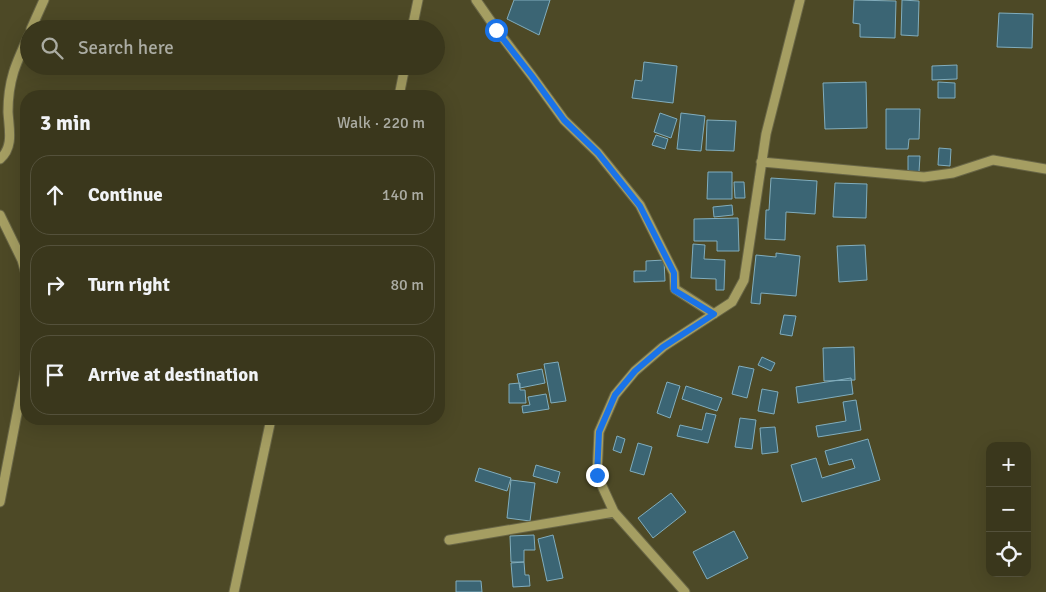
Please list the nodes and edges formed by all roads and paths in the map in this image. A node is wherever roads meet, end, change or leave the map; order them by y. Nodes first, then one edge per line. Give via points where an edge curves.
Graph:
1 (44, 0) edge
2 (418, 0) edge
3 (476, 0) edge
4 (800, 0) edge
5 (35, 20) edge
6 (414, 20) edge
7 (20, 55) edge
8 (403, 75) edge
9 (399, 90) edge
10 (0, 159) edge
11 (761, 162) junction
12 (1046, 168) edge
13 (0, 215) edge
14 (20, 256) edge
15 (714, 314) junction
16 (20, 398) edge
17 (270, 425) edge
18 (0, 502) edge
19 (614, 512) junction
20 (449, 540) dead end
21 (234, 592) edge
22 (685, 592) edge

1 - 5 street
2 - 6 street
3 - 15 street via 564,120 598,153 640,206 674,273 674,290
4 - 11 street
7 - 10 street via 9,89 7,152
8 - 9 street
11 - 12 street via 924,177 953,173 993,160
11 - 15 street via 744,280 732,302
13 - 14 street
15 - 19 street via 663,347 635,371 615,395 599,432 597,475
16 - 18 street
17 - 21 street
19 - 20 street
19 - 22 street

